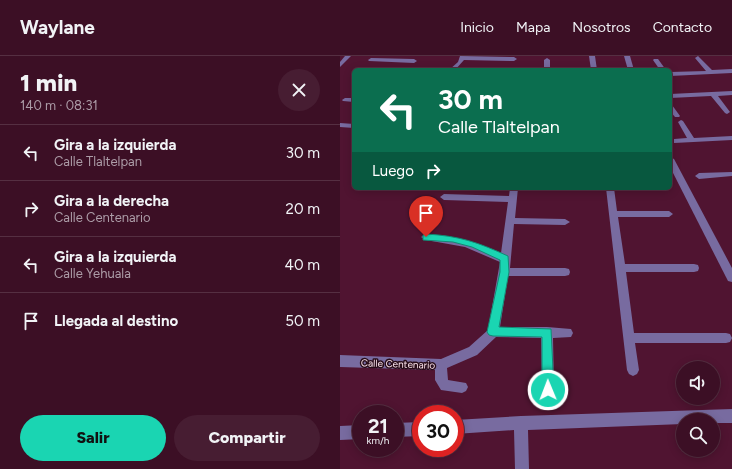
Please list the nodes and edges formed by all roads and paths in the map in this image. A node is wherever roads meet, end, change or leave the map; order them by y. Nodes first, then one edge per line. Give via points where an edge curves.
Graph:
1 (348, 56) edge
2 (592, 56) edge
3 (627, 56) edge
4 (463, 57) edge
5 (654, 58) edge
6 (698, 58) dead end
7 (514, 59) dead end
8 (371, 60) dead end
9 (547, 60) dead end
10 (414, 61) edge
11 (340, 64) edge
12 (454, 68) edge
13 (547, 68) edge
14 (594, 68) edge
15 (630, 68) edge
16 (662, 68) edge
17 (732, 71) edge
18 (710, 72) junction
19 (672, 74) edge
20 (732, 93) edge
21 (713, 94) junction
22 (672, 96) edge
23 (345, 100) dead end
24 (352, 100) edge
25 (672, 109) edge
26 (727, 112) dead end
27 (340, 126) edge
28 (352, 126) edge
29 (732, 138) edge
30 (692, 140) junction
31 (677, 141) dead end
32 (672, 163) edge
33 (732, 174) edge
34 (699, 176) dead end
35 (514, 190) edge
36 (610, 190) edge
37 (444, 197) dead end
38 (512, 199) junction
39 (614, 214) junction
40 (669, 214) dead end
41 (509, 221) junction
42 (565, 222) dead end
43 (426, 237) dead end
44 (504, 259) junction
45 (620, 268) junction
46 (694, 268) dead end
47 (504, 272) junction
48 (565, 272) dead end
49 (732, 278) edge
50 (493, 332) junction
51 (547, 332) junction
52 (567, 333) dead end
53 (629, 338) junction
54 (726, 338) dead end
55 (340, 361) edge
56 (441, 365) junction
57 (634, 370) dead end
58 (462, 387) dead end
59 (548, 390) dead end
60 (732, 416) edge
61 (521, 423) junction
62 (464, 426) edge
63 (352, 432) edge
64 (340, 433) edge
65 (522, 469) edge

1 - 11 street
2 - 14 street
3 - 15 street
4 - 7 street
4 - 12 street
5 - 16 street
6 - 18 street
8 - 10 street
9 - 13 street
17 - 18 street
18 - 19 street
20 - 21 street
21 - 22 street
21 - 26 street
23 - 24 street
25 - 30 street
27 - 28 street
29 - 30 street
30 - 31 street
32 - 49 street
33 - 34 street
35 - 38 street
36 - 39 street
37 - 38 street
38 - 41 street
39 - 40 street
39 - 45 street
41 - 42 street
41 - 44 street
43 - 44 street via 453,239 474,245
44 - 47 street
45 - 46 street
45 - 53 street
47 - 48 street
47 - 50 street
50 - 51 street
50 - 56 street, Calle Centenario via 473,351
51 - 52 street
51 - 59 street
53 - 54 street
53 - 57 street
55 - 56 street, Calle Centenario
56 - 58 street via 441,380 445,386
60 - 61 street
61 - 62 street
61 - 65 street
63 - 64 street

